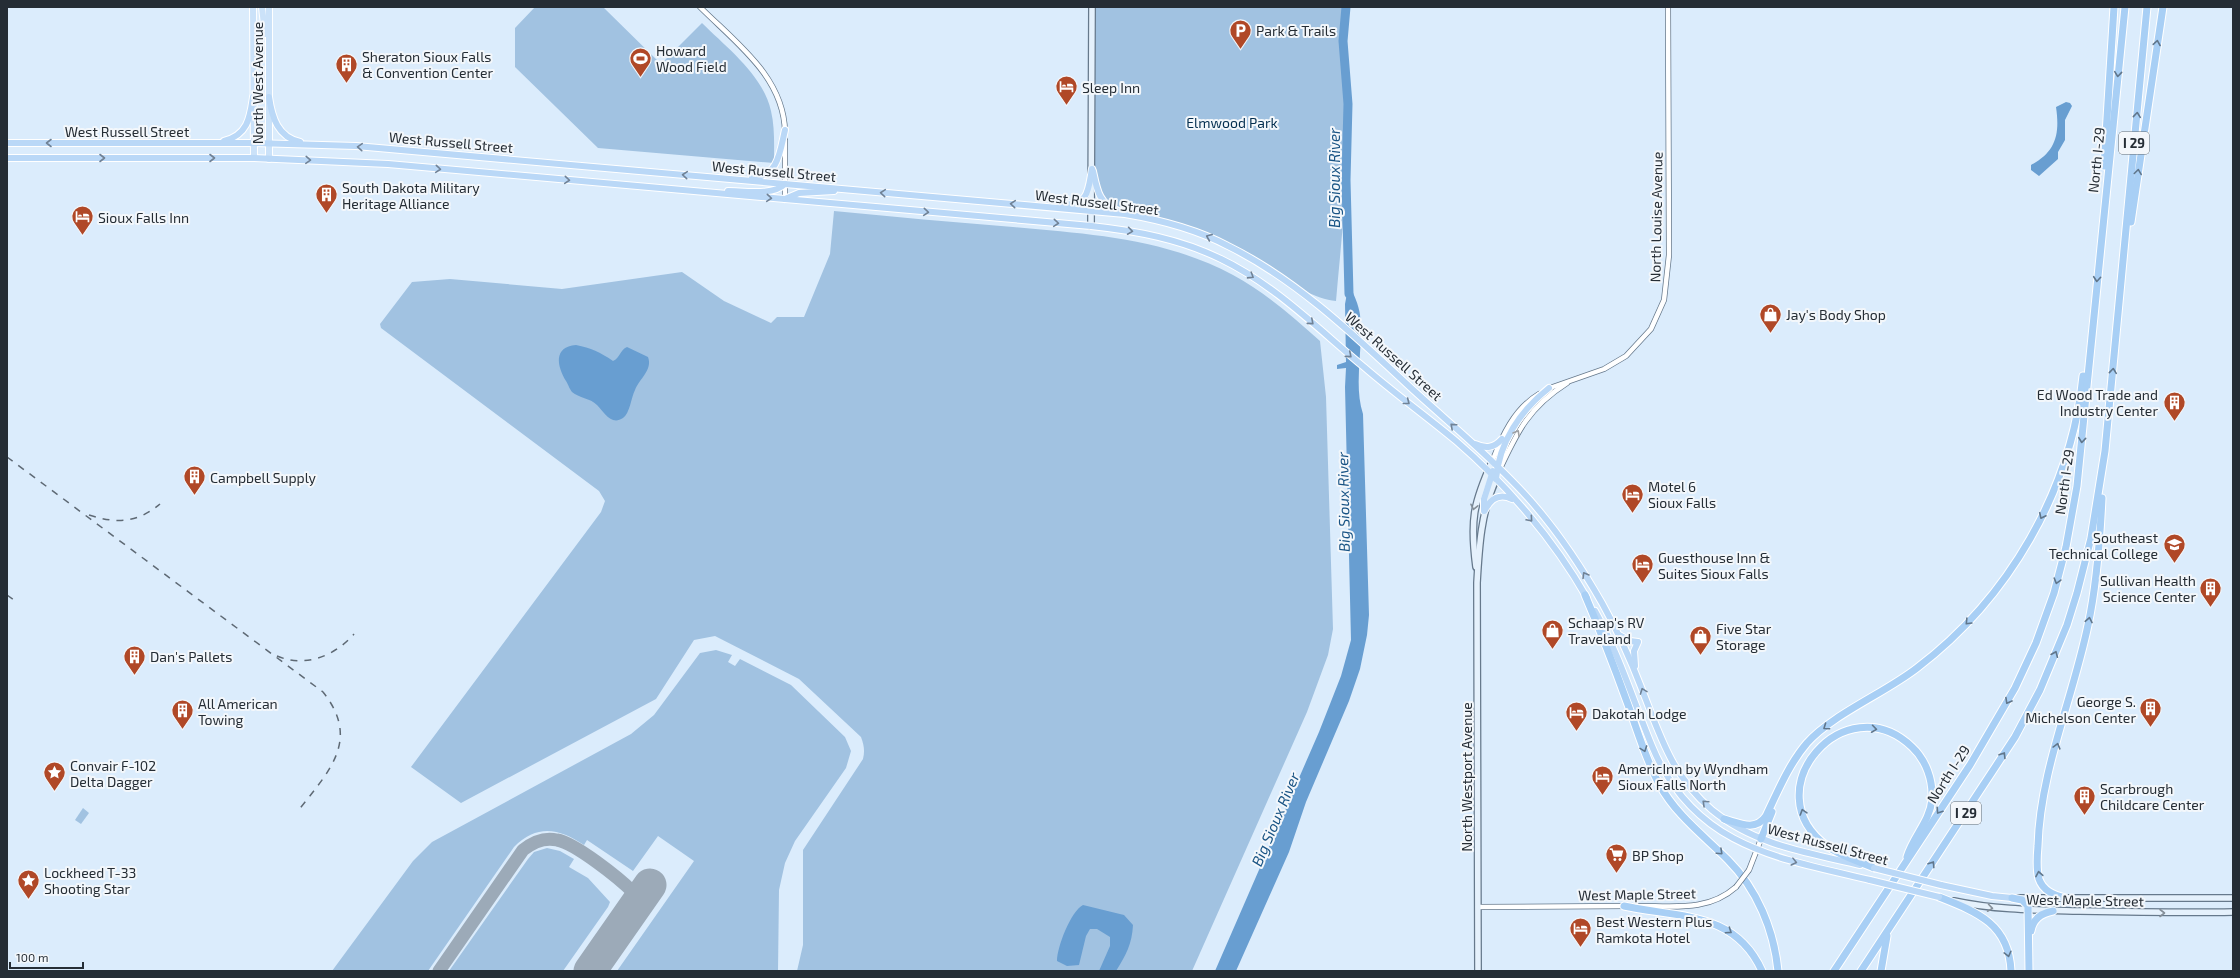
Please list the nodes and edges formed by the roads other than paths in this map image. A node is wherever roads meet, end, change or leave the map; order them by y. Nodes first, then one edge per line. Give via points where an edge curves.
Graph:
1 (253, 7) edge
2 (262, 7) edge
3 (269, 7) edge
4 (700, 7) edge
5 (1092, 7) edge
6 (1668, 7) edge
7 (2114, 7) edge
8 (2124, 7) edge
9 (2147, 7) edge
10 (2163, 7) edge
11 (268, 41) junction
12 (253, 97) junction
13 (269, 97) junction
14 (785, 130) junction
15 (7, 143) edge
16 (193, 143) junction
17 (254, 143) junction
18 (269, 143) junction
19 (312, 145) junction
20 (7, 158) edge
21 (254, 158) junction
22 (269, 158) junction
23 (1092, 169) junction
24 (724, 178) junction
25 (785, 184) junction
26 (856, 190) junction
27 (702, 192) junction
28 (785, 200) junction
29 (1034, 206) junction
30 (1092, 211) junction
31 (1135, 216) junction
32 (1092, 226) junction
33 (2101, 240) junction
34 (2122, 280) junction
35 (2090, 359) junction
36 (1574, 379) junction
37 (1549, 388) junction
38 (1467, 438) junction
39 (1502, 439) junction
40 (2105, 451) junction
41 (1497, 465) junction
42 (1492, 475) junction
43 (1516, 502) junction
44 (1484, 511) junction
45 (1477, 583) junction
46 (1585, 595) junction
47 (1619, 635) junction
48 (1637, 677) junction
49 (1788, 771) junction
50 (1724, 819) junction
51 (1761, 839) junction
52 (1757, 851) junction
53 (1904, 864) junction
54 (1874, 868) junction
55 (1938, 897) junction
56 (2012, 898) junction
57 (2065, 898) junction
58 (2233, 898) edge
59 (1624, 906) junction
60 (1478, 907) junction
61 (2029, 911) junction
62 (2054, 911) junction
63 (2233, 912) edge
64 (1888, 932) junction
65 (1478, 971) edge
66 (1762, 971) edge
67 (1778, 971) edge
68 (1834, 971) edge
69 (1861, 971) edge
70 (1881, 971) edge
71 (2010, 971) edge
72 (2029, 971) edge

1 - 12 main road, North West Avenue
2 - 11 main road
3 - 11 main road, North West Avenue
4 - 14 street via 768,78 780,102
5 - 23 main road
6 - 36 street, North Louise Avenue via 1669,242 1666,294 1656,321 1634,350 1604,369
7 - 33 highway
8 -> 33 highway, North I-29 / I 29
34 -> 9 highway, I 29
34 -> 10 highway
11 - 13 main road, North West Avenue
12 - 16 highway via 249,122 237,136 224,141
12 - 17 main road, North West Avenue
13 - 18 main road, North West Avenue
13 - 19 highway via 279,129 292,140
14 - 24 highway via 779,157 771,172 757,178
14 - 25 street
16 -> 15 highway, West Russell Street
16 - 17 highway, West Russell Street
17 - 18 highway, West Russell Street
17 - 21 main road, North West Avenue
18 - 19 highway, West Russell Street
18 - 22 main road, North West Avenue
24 -> 19 highway, West Russell Street via 388,149
20 -> 21 highway, West Russell Street
21 - 22 highway, West Russell Street
22 -> 27 highway, West Russell Street via 388,164
23 - 29 highway via 1088,192 1080,202 1069,205
23 - 30 main road
23 - 31 highway via 1104,204
24 - 25 highway, West Russell Street
25 - 26 highway, West Russell Street
25 - 27 highway via 772,190
25 - 28 street
26 - 28 highway via 799,193
29 -> 26 highway, West Russell Street
27 -> 28 highway, West Russell Street
28 -> 32 highway, West Russell Street
29 - 30 highway, West Russell Street
30 - 31 highway, West Russell Street
30 - 32 main road
38 -> 31 highway, West Russell Street via 1375,354 1282,278 1227,245 1187,228
32 -> 42 highway, West Russell Street via 1155,236 1221,259 1264,284 1457,442
33 -> 35 highway, North I-29 / I 29
40 -> 34 highway, I 29
35 -> 49 highway via 2084,374 2077,420 2058,482 2035,531 2005,578 1982,608 1939,650 1903,678 1825,727 1804,747
35 -> 53 highway, North I-29 / I 29 via 2074,507 2061,568 2045,618 2026,667 2006,705
36 - 37 street, North Louise Avenue
41 -> 36 street, North Louise Avenue via 1529,414 1542,401
37 - 39 street, North Louise Avenue via 1536,395 1521,409
37 - 41 highway via 1531,404 1510,431
38 - 39 highway via 1484,447 1495,446
38 - 41 highway, West Russell Street
39 - 41 street, North Louise Avenue
57 -> 40 highway via 2050,892 2039,879 2038,827 2044,793 2091,612
64 -> 40 highway, I 29 via 2004,754 2040,690 2067,624 2083,574 2095,520
41 - 42 highway
41 - 42 main road, North Westport Avenue
47 -> 41 highway, West Russell Street via 1562,540 1537,508
42 - 43 highway, West Russell Street
42 - 44 highway via 1484,499
42 -> 45 main road, North Westport Avenue via 1475,502 1472,519
43 - 44 highway via 1505,496 1498,497 1489,502
43 -> 46 highway, West Russell Street via 1557,551
44 - 45 main road, North Westport Avenue
45 - 60 main road, North Westport Avenue
46 - 52 highway, West Russell Street via 1614,648 1652,746 1670,781 1688,804 1707,822
46 -> 67 highway via 1659,784 1683,817 1729,860 1750,887 1767,923
47 - 48 highway, West Russell Street
47 - 48 highway via 1638,642 1634,656
50 -> 48 highway, West Russell Street via 1690,788 1675,768 1661,740
49 - 50 highway via 1760,823 1751,826
49 - 51 highway
50 - 51 highway, West Russell Street
51 - 52 street, West Maple Street
51 - 54 highway, West Russell Street
52 -> 55 highway, West Russell Street, bridge
52 - 59 street, West Maple Street, bridge via 1749,870 1736,887 1723,897 1702,905
54 -> 53 highway via 1833,851 1820,841 1806,822 1800,796 1802,778 1814,753 1834,736 1859,728 1880,730 1901,738 1915,750 1928,773 1932,790 1929,812
53 - 68 highway, North I-29 / I 29
54 - 56 highway, West Russell Street, bridge via 1941,885
55 -> 61 main road, West Maple Street via 1984,907
55 -> 71 highway via 1970,910 1992,924 2006,945
56 - 57 main road, West Maple Street
56 - 61 highway via 2022,900
57 - 58 main road, West Maple Street
59 - 60 street, West Maple Street
59 -> 66 highway via 1696,918 1719,925 1738,937
60 - 65 main road, North Westport Avenue
61 - 62 main road, West Maple Street
61 - 72 highway
62 -> 63 main road, West Maple Street
62 - 72 highway via 2042,914 2033,924
64 - 69 highway, I 29
64 - 70 highway

